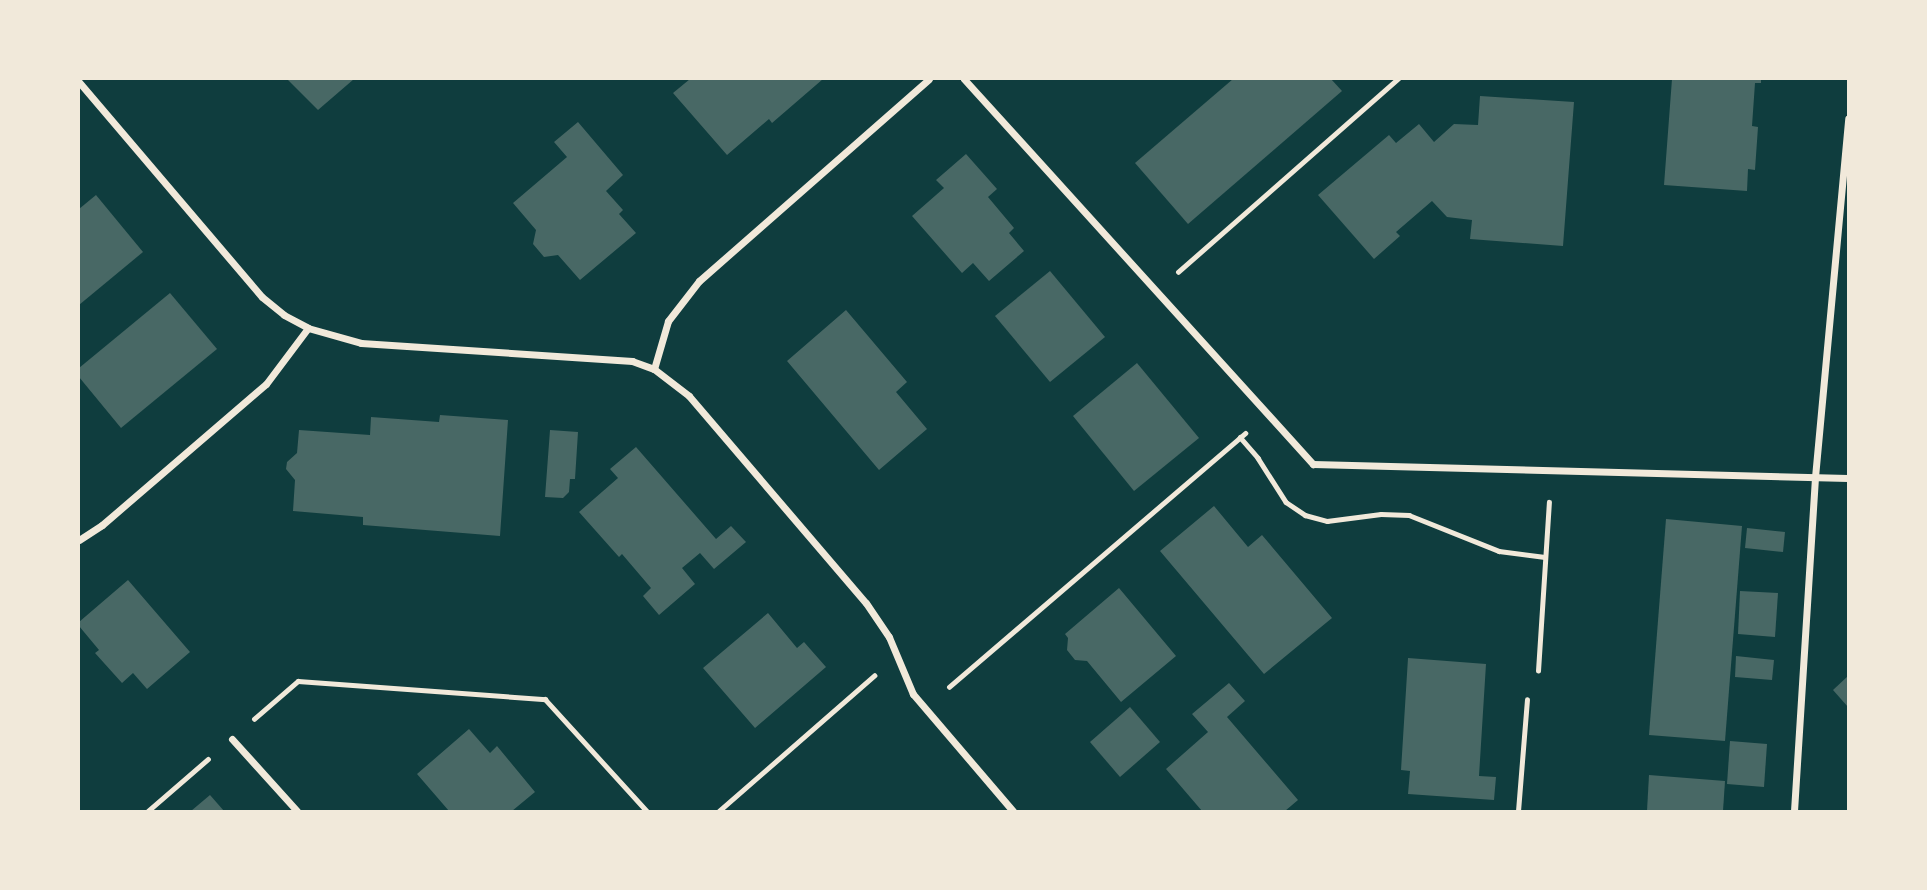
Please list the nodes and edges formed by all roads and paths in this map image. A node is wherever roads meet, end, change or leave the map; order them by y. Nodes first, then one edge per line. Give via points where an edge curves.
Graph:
1 (929, 79) edge
2 (964, 79) edge
3 (1398, 79) edge
4 (79, 82) edge
5 (1848, 119) edge
6 (1157, 291) junction
7 (308, 328) junction
8 (654, 369) junction
9 (1268, 413) junction
10 (1240, 437) junction
11 (1551, 470) junction
12 (1815, 477) junction
13 (1848, 478) edge
14 (79, 540) edge
15 (1545, 557) junction
16 (897, 656) junction
17 (1527, 699) joint
18 (924, 708) junction
19 (232, 738) junction
20 (148, 811) edge
21 (297, 811) edge
22 (647, 811) edge
23 (719, 811) edge
24 (1013, 811) edge
25 (1518, 811) edge
26 (1794, 811) edge

1 - 8 street via 699,281 668,321
2 - 6 street
3 - 6 path
4 - 7 street via 262,297
5 - 12 street
6 - 9 street
7 - 8 street via 361,342 607,358
7 - 14 street via 266,384
8 - 16 street via 689,396 857,592 879,620
9 - 10 path
9 - 11 street via 1313,464
10 - 15 path via 1286,502 1305,515 1327,521 1409,515 1499,551
10 - 18 path
11 - 12 street
11 - 15 path
12 - 13 street
12 - 26 street
15 - 17 path via 1536,690
16 - 18 street
16 - 23 path
17 - 25 lane
18 - 24 street
19 - 20 path
19 - 21 street
19 - 22 path via 298,681 545,699

